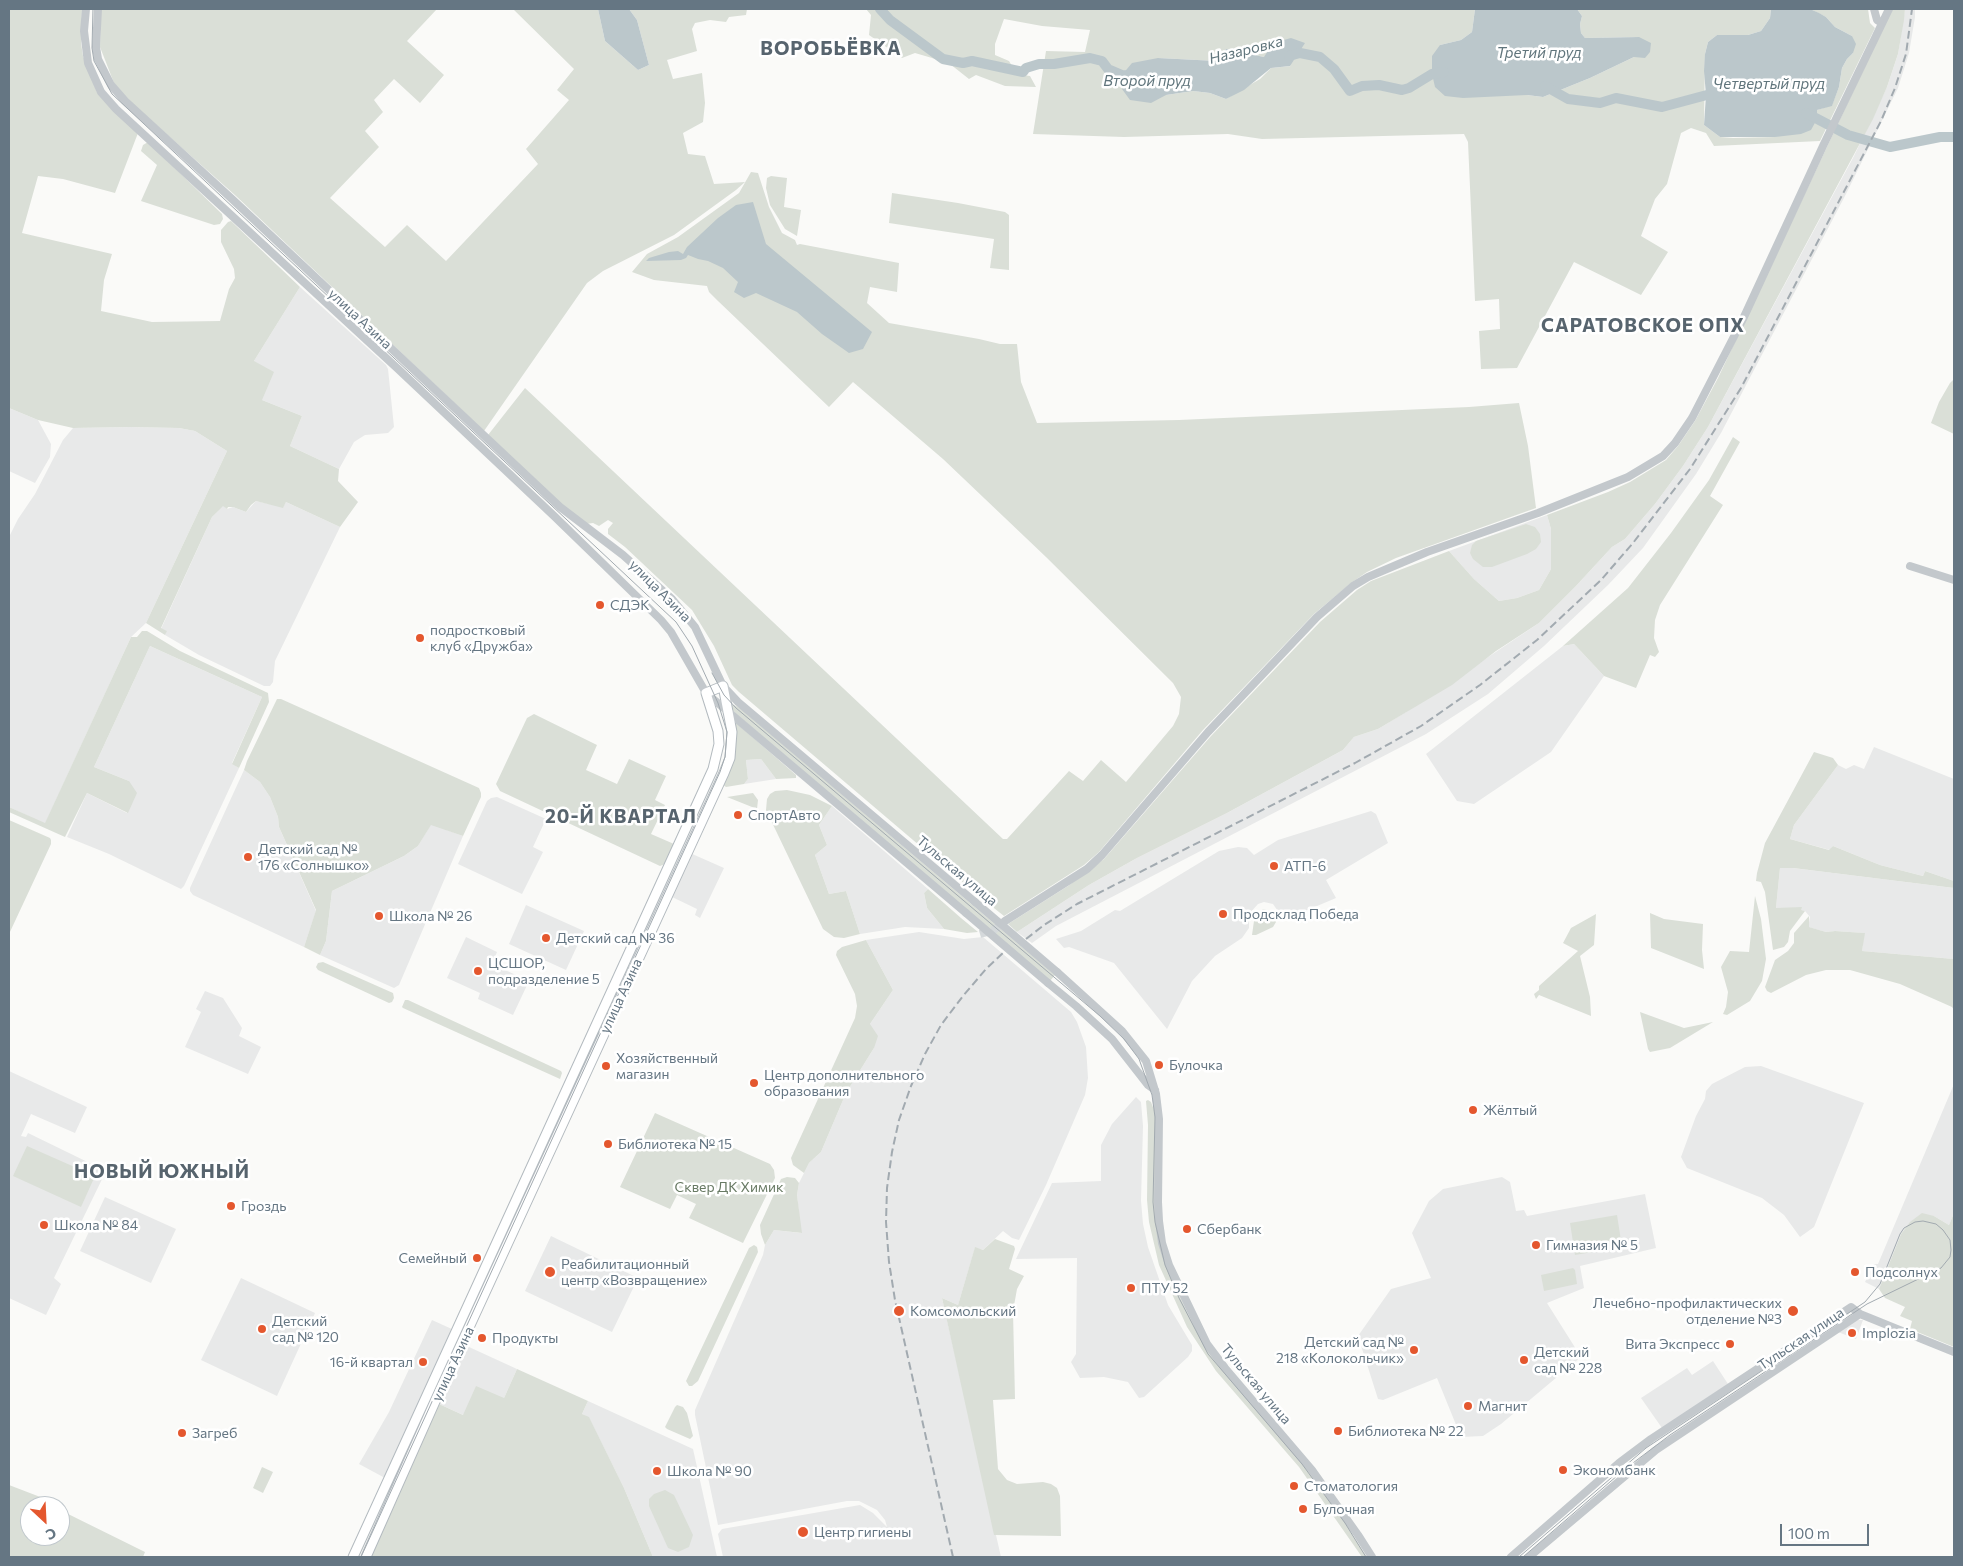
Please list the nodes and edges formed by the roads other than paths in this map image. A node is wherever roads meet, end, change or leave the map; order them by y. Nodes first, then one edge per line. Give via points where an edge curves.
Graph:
1 (86, 9) edge
2 (98, 9) edge
3 (1874, 9) edge
4 (1889, 9) edge
5 (1882, 23) junction
6 (594, 534) junction
7 (584, 545) junction
8 (1910, 566) dead end
9 (1954, 580) edge
10 (723, 686) junction
11 (706, 693) junction
12 (727, 711) junction
13 (1005, 921) tunnel mouth
14 (1155, 1090) junction
15 (1860, 1314) junction
16 (1954, 1352) edge
17 (353, 1557) edge
18 (366, 1557) edge
19 (1372, 1557) edge
20 (1511, 1557) edge
21 (1529, 1557) edge

1 - 7 street, улица Азина via 84,31 88,62 101,92 116,109
2 - 6 street, улица Азина via 98,59 111,86 125,102 560,507
3 - 5 street via 1877,20
4 - 5 street
5 - 13 street via 1739,327 1692,418 1663,456 1628,477 1428,552 1353,586 1317,617 1208,732 1102,855 1087,869
6 - 7 street
6 - 10 street, улица Азина via 623,555 685,613 696,627
7 - 11 street, улица Азина via 671,632
8 - 9 street
10 - 11 main road
10 - 12 main road, улица Азина
10 - 14 street, Тульская улица, bridge via 1103,1012 1146,1061
11 - 12 street, Тульская улица
11 - 17 main road, улица Азина via 718,731 719,744 713,769
12 - 14 street, Тульская улица, bridge via 1112,1039
12 - 18 main road, улица Азина via 732,746 724,773
14 - 19 street, Тульская улица via 1159,1119 1159,1221 1169,1265 1182,1295 1212,1352 1312,1470
15 - 16 street
15 - 20 street, Тульская улица via 1851,1307 1656,1435
15 - 21 street, Тульская улица via 1656,1450

